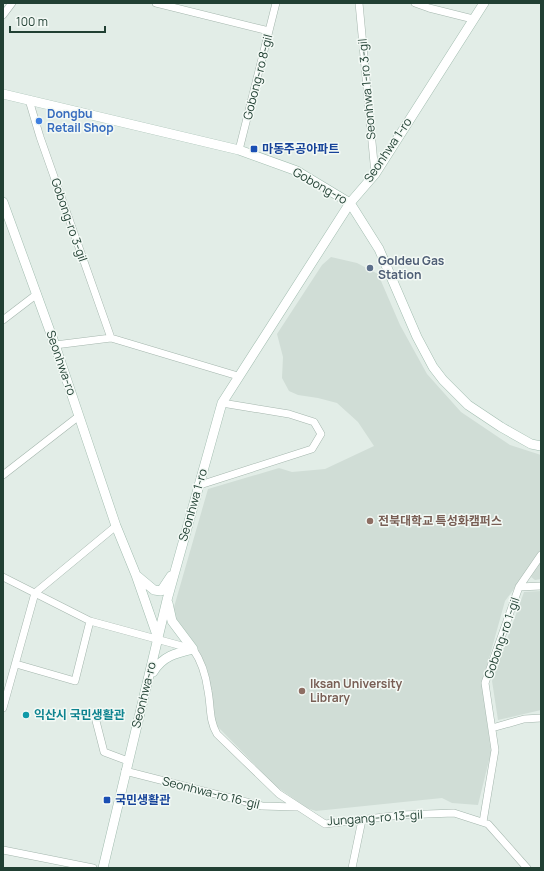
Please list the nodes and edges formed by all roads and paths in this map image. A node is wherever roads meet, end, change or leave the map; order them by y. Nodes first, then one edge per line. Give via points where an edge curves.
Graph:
1 (12, 3) edge
2 (156, 3) edge
3 (276, 3) edge
4 (359, 3) edge
5 (415, 3) edge
6 (484, 3) edge
7 (3, 15) edge
8 (473, 19) junction
9 (269, 31) junction
10 (3, 94) edge
11 (29, 100) junction
12 (239, 150) junction
13 (375, 174) junction
14 (3, 202) edge
15 (350, 203) junction
16 (37, 294) junction
17 (3, 320) edge
18 (111, 338) junction
19 (55, 345) junction
20 (238, 376) junction
21 (222, 403) junction
22 (79, 416) junction
23 (541, 446) edge
24 (3, 475) edge
25 (200, 485) junction
26 (116, 526) junction
27 (541, 555) edge
28 (175, 570) junction
29 (136, 575) junction
30 (3, 577) edge
31 (541, 586) edge
32 (520, 588) junction
33 (35, 593) junction
34 (167, 600) junction
35 (90, 621) junction
36 (158, 638) junction
37 (193, 649) junction
38 (16, 664) junction
39 (148, 681) junction
40 (3, 708) edge
41 (95, 717) dead end
42 (541, 718) edge
43 (492, 728) junction
44 (128, 761) junction
45 (125, 771) junction
46 (297, 807) junction
47 (362, 820) junction
48 (483, 822) junction
49 (3, 850) edge
50 (93, 868) edge
51 (103, 868) edge
52 (352, 868) edge
53 (527, 868) edge

1 - 7 street
2 - 9 street
3 - 9 street, Gobong-ro 8-gil
4 - 13 street, Seonhwa 1-ro 3-gil
5 - 8 street
6 - 8 street, Seonhwa 1-ro
8 - 13 street, Seonhwa 1-ro
9 - 12 street, Gobong-ro 8-gil
10 - 11 street, Gobong-ro
11 - 12 street, Gobong-ro
11 - 18 street, Gobong-ro 3-gil
12 - 15 street, Gobong-ro via 297,171
13 - 15 street, Seonhwa 1-ro
14 - 16 street, Seonhwa-ro
15 - 20 street, Seonhwa 1-ro
15 - 23 street, Gobong-ro via 379,249 417,337 443,380 468,404 501,427 531,444
16 - 17 street
16 - 19 street, Seonhwa-ro
18 - 19 street
18 - 20 street
19 - 22 street, Seonhwa-ro
20 - 21 street, Seonhwa 1-ro
21 - 25 street, Seonhwa 1-ro
21 - 25 street via 289,414 314,422 321,434 312,449
22 - 24 street
22 - 26 street, Seonhwa-ro
25 - 28 street, Seonhwa 1-ro
26 - 29 street, Seonhwa-ro
26 - 33 street
27 - 32 street, Gobong-ro 1-gil
28 - 29 street via 160,590 154,590
28 - 34 street, Seonhwa 1-ro
29 - 36 street, Seonhwa-ro
30 - 33 street
31 - 32 street
32 - 43 street, Gobong-ro 1-gil via 486,683
33 - 35 street
33 - 38 street
34 - 36 street, Seonhwa 1-ro
34 - 37 street via 172,621
35 - 36 street
35 - 38 street via 75,681
36 - 37 street
36 - 39 street, Seonhwa-ro
37 - 39 street via 167,657 158,663
37 - 46 street, Jungang-ro 13-gil via 203,666 212,726 217,734 279,794
38 - 40 street
39 - 44 street, Seonhwa-ro
41 - 44 street via 104,752
42 - 43 street
43 - 48 street, Gobong-ro 1-gil via 495,750
44 - 45 street, Seonhwa-ro
45 - 46 street, Seonhwa-ro 16-gil via 262,806
45 - 51 street, Seonhwa-ro
46 - 47 street, Jungang-ro 13-gil via 325,824
47 - 48 street, Jungang-ro 13-gil via 401,815 454,814
47 - 52 street
48 - 53 street, Jungang-ro 13-gil via 488,824
49 - 50 street

